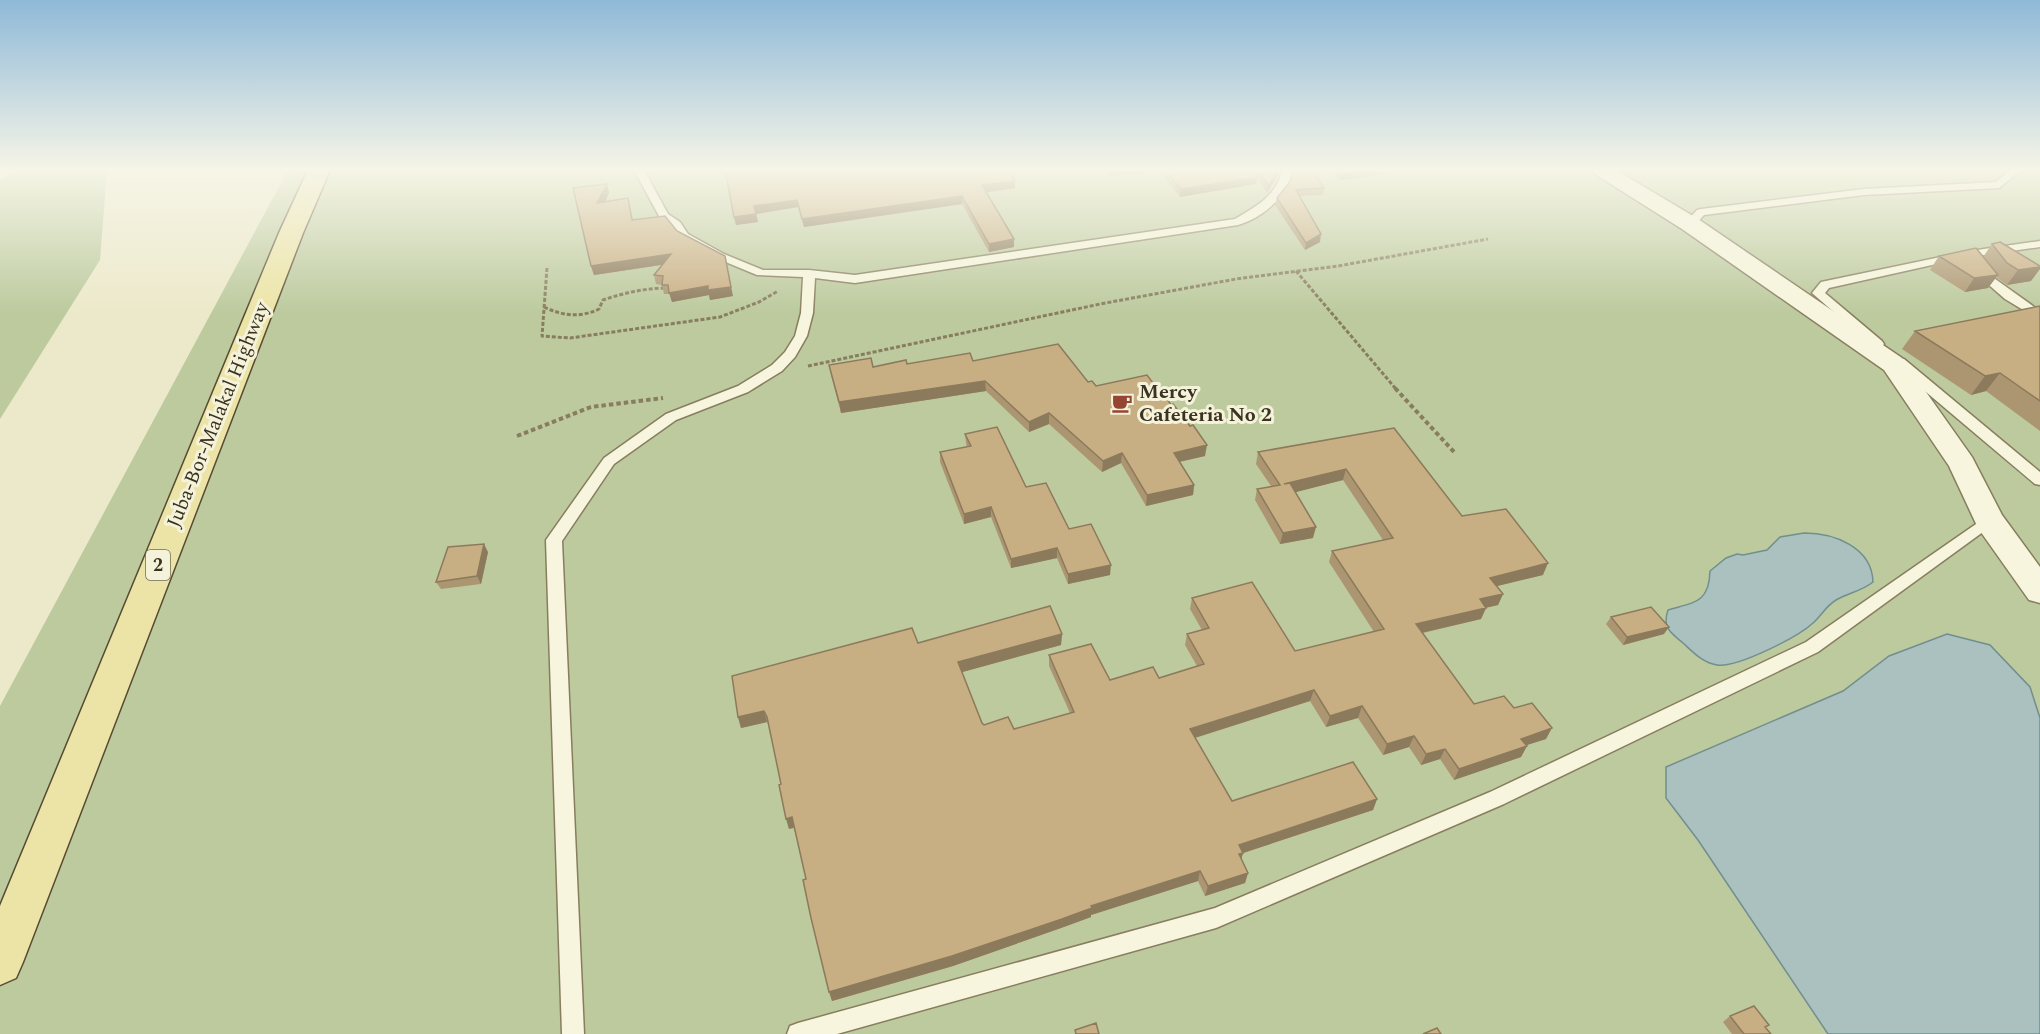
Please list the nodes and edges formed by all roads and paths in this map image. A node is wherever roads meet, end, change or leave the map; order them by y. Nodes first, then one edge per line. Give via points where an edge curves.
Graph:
1 (298, 218) edge
2 (667, 218) edge
3 (1244, 218) edge
4 (1681, 218) edge
5 (1695, 218) edge
6 (1690, 224) junction
7 (1488, 239) dead end
8 (2040, 244) edge
9 (1970, 254) junction
10 (547, 268) dead end
11 (1296, 271) junction
12 (809, 274) junction
13 (668, 288) edge
14 (544, 307) junction
15 (2040, 316) edge
16 (807, 366) dead end
17 (673, 397) dead end
18 (517, 436) dead end
19 (1454, 452) dead end
20 (2040, 480) edge
21 (1989, 520) junction
22 (2040, 591) edge
23 (0, 962) edge
24 (573, 1034) edge
25 (798, 1034) edge

1 - 23 main road, Juba-Bor-Malakal Highway / 2
2 - 12 lane via 684,236 761,273
3 - 12 lane via 855,279
4 - 6 street
5 - 6 lane
6 - 21 street via 1893,364 1962,464
7 - 11 path
8 - 9 lane
9 - 15 lane via 1977,269
9 - 20 lane via 1825,285 1818,293
10 - 14 path
11 - 16 path via 1111,302
11 - 19 path
12 - 14 path via 759,302 720,317 570,338 542,336
12 - 24 lane via 807,313 801,336 777,368 743,389 671,417 609,461 554,540
13 - 14 path via 619,294 603,300 599,309 587,316 559,315
17 - 18 path via 591,407
21 - 22 street
21 - 25 lane via 1812,647 1497,798 1216,918

